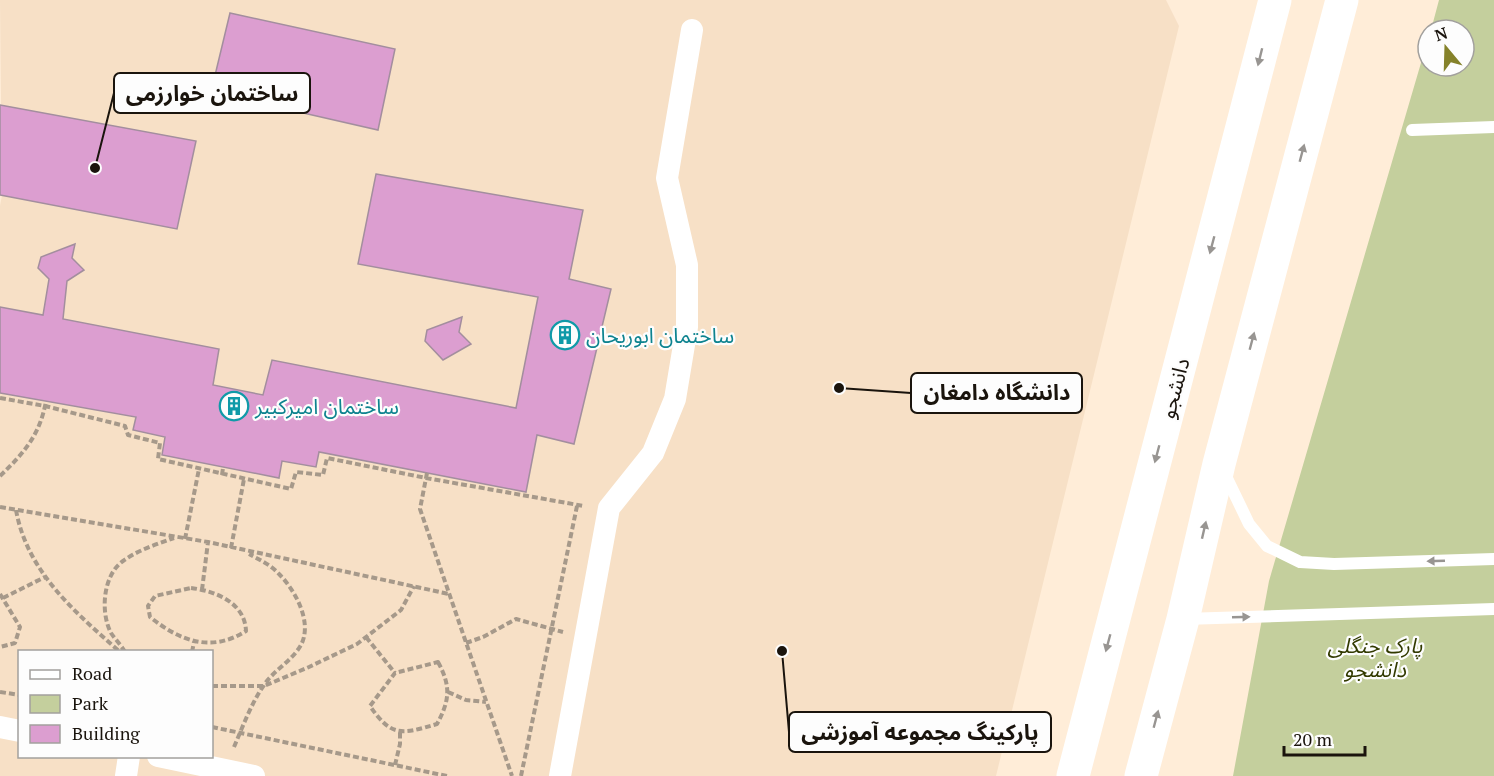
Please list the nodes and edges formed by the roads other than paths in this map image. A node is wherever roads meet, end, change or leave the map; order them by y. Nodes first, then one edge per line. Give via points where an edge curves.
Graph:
1 (1275, 0) edge
2 (1342, 0) edge
3 (692, 30) dead end
4 (1494, 127) edge
5 (1412, 130) dead end
6 (1219, 464) junction
7 (1494, 559) edge
8 (1494, 609) edge
9 (1183, 619) junction
10 (0, 727) edge
11 (18, 731) edge
12 (129, 758) edge
13 (166, 758) edge
14 (225, 773) edge
15 (126, 776) edge
16 (254, 776) edge
17 (560, 776) edge
18 (1073, 776) edge
19 (1141, 776) edge

1 -> 18 main road, دانشجو
6 -> 2 main road
3 - 17 street via 667,178 687,266 687,327 675,399 653,453 609,508
4 - 5 lane
7 -> 6 lane via 1300,562 1267,546 1249,524
9 -> 6 main road
9 -> 8 lane
19 -> 9 main road
10 - 11 street
12 - 15 street
13 - 14 street
14 - 16 street

